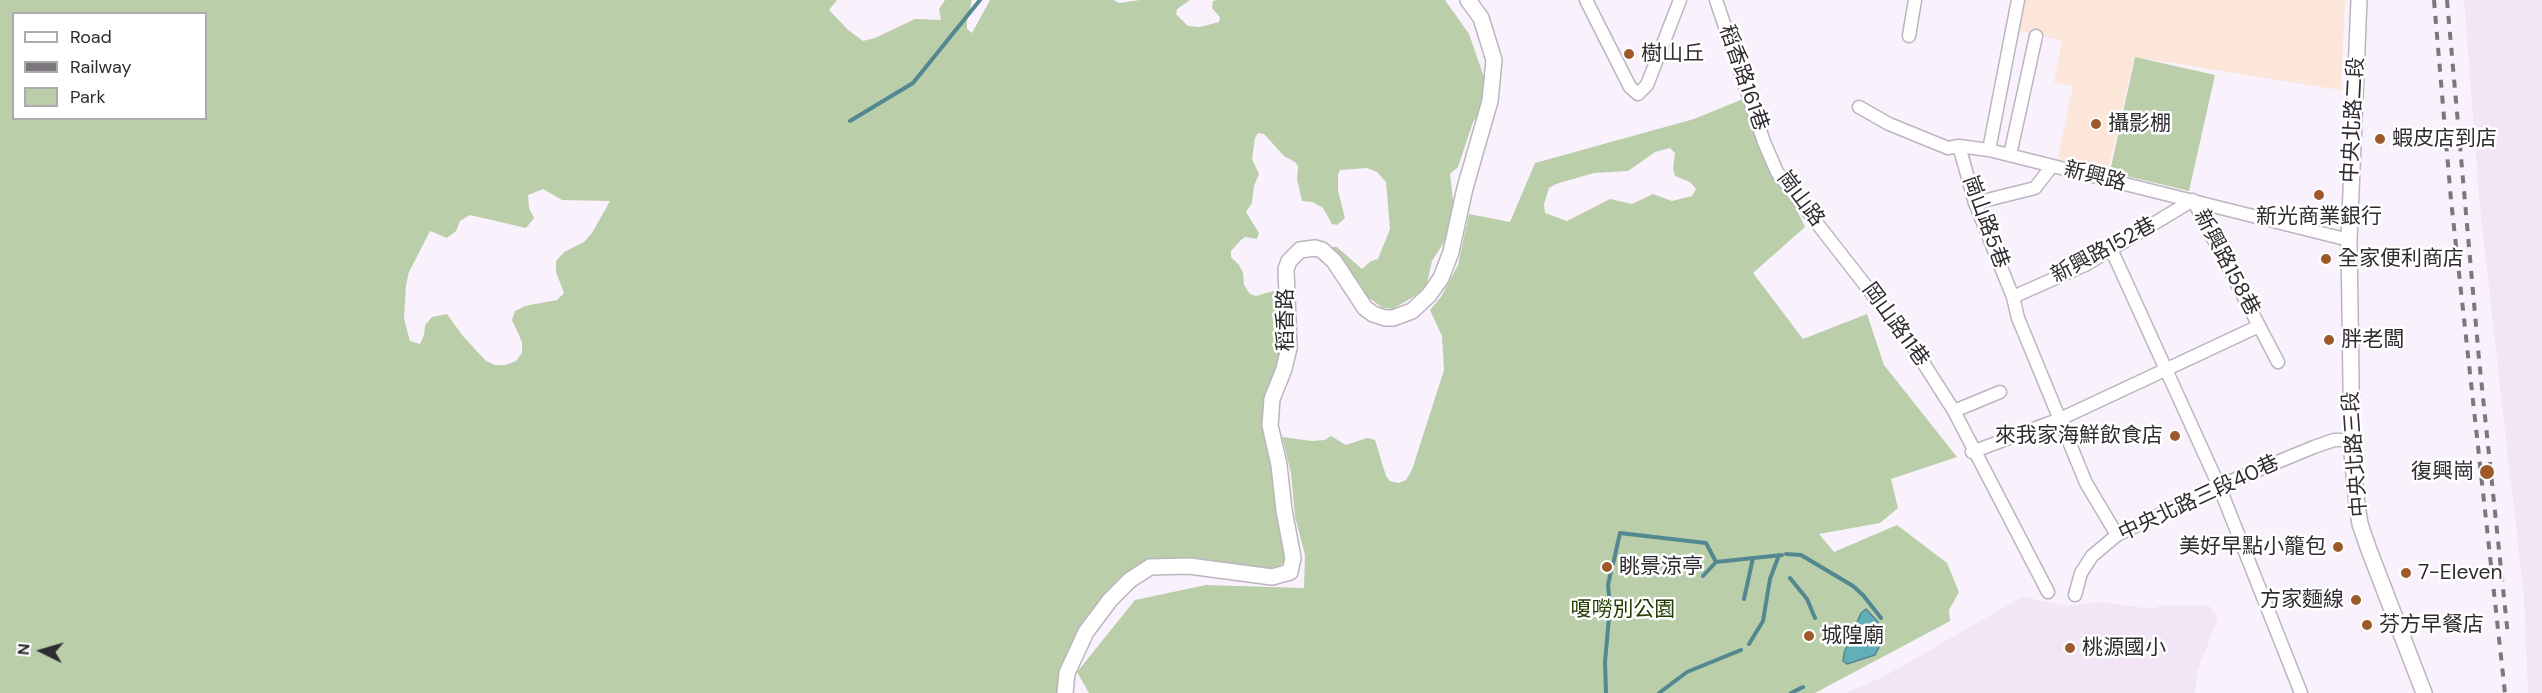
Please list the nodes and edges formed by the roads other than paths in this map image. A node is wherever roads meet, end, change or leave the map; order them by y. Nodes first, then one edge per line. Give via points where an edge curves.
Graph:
1 (1468, 0) edge
2 (1586, 0) edge
3 (1680, 0) edge
4 (1716, 0) edge
5 (1916, 0) edge
6 (2018, 0) edge
7 (2360, 0) edge
8 (1909, 36) dead end
9 (2036, 36) dead end
10 (1859, 107) dead end
11 (1959, 146) junction
12 (1989, 150) junction
13 (1771, 154) joint
14 (2010, 155) junction
15 (2052, 166) junction
16 (2193, 200) junction
17 (1976, 203) junction
18 (2349, 240) junction
19 (1832, 241) joint
20 (2112, 251) junction
21 (2013, 297) junction
22 (2259, 326) junction
23 (2278, 362) dead end
24 (2166, 370) junction
25 (2000, 392) dead end
26 (1954, 411) junction
27 (2060, 419) junction
28 (2352, 440) junction
29 (1973, 451) junction
30 (2219, 486) junction
31 (2117, 535) junction
32 (2048, 592) dead end
33 (2076, 596) dead end
34 (1065, 693) edge
35 (2301, 693) edge
36 (2424, 693) edge

1 - 34 street, 稻香路 via 1481,18 1494,60 1490,101 1441,278 1412,311 1385,318 1365,308 1334,261 1322,250 1300,250 1286,269 1288,348 1272,399 1270,425 1293,558 1290,572 1272,577 1189,566 1150,567 1110,600 1086,632 1067,673
2 - 3 street via 1630,87 1638,94 1647,86
4 - 13 street, 稻香路161巷
5 - 8 street
6 - 12 street
7 - 18 street, 中央北路二段
9 - 14 street
10 - 11 street, 新興路 via 1948,148
11 - 12 street, 新興路
11 - 17 street, 崗山路5巷
12 - 14 street, 新興路
13 - 19 street, 崗山路 via 1777,172
14 - 15 street, 新興路
15 - 16 street, 新興路
15 - 17 street via 2036,188
16 - 18 street, 新興路
16 - 20 street, 新興路152巷
16 - 22 street, 新興路158巷
17 - 21 street, 崗山路5巷
18 - 28 street, 中央北路三段
19 - 26 street, 岡山路11巷 via 1912,345
20 - 21 street, 新興路152巷
20 - 24 street
21 - 27 street, 崗山路5巷
22 - 23 street, 新興路158巷
22 - 24 street, 新興路158巷
24 - 27 street, 新興路158巷
24 - 30 street
25 - 26 street
26 - 29 street, 岡山路11巷
27 - 29 street, 新興路158巷
27 - 31 street, 崗山路5巷 via 2086,483
28 - 30 street, 中央北路三段40巷 via 2334,440
28 - 36 street, 中央北路三段 via 2360,524
29 - 32 street, 岡山路11巷
30 - 31 street, 中央北路三段40巷
30 - 35 street
31 - 33 street, 中央北路三段40巷 via 2092,556 2081,573

